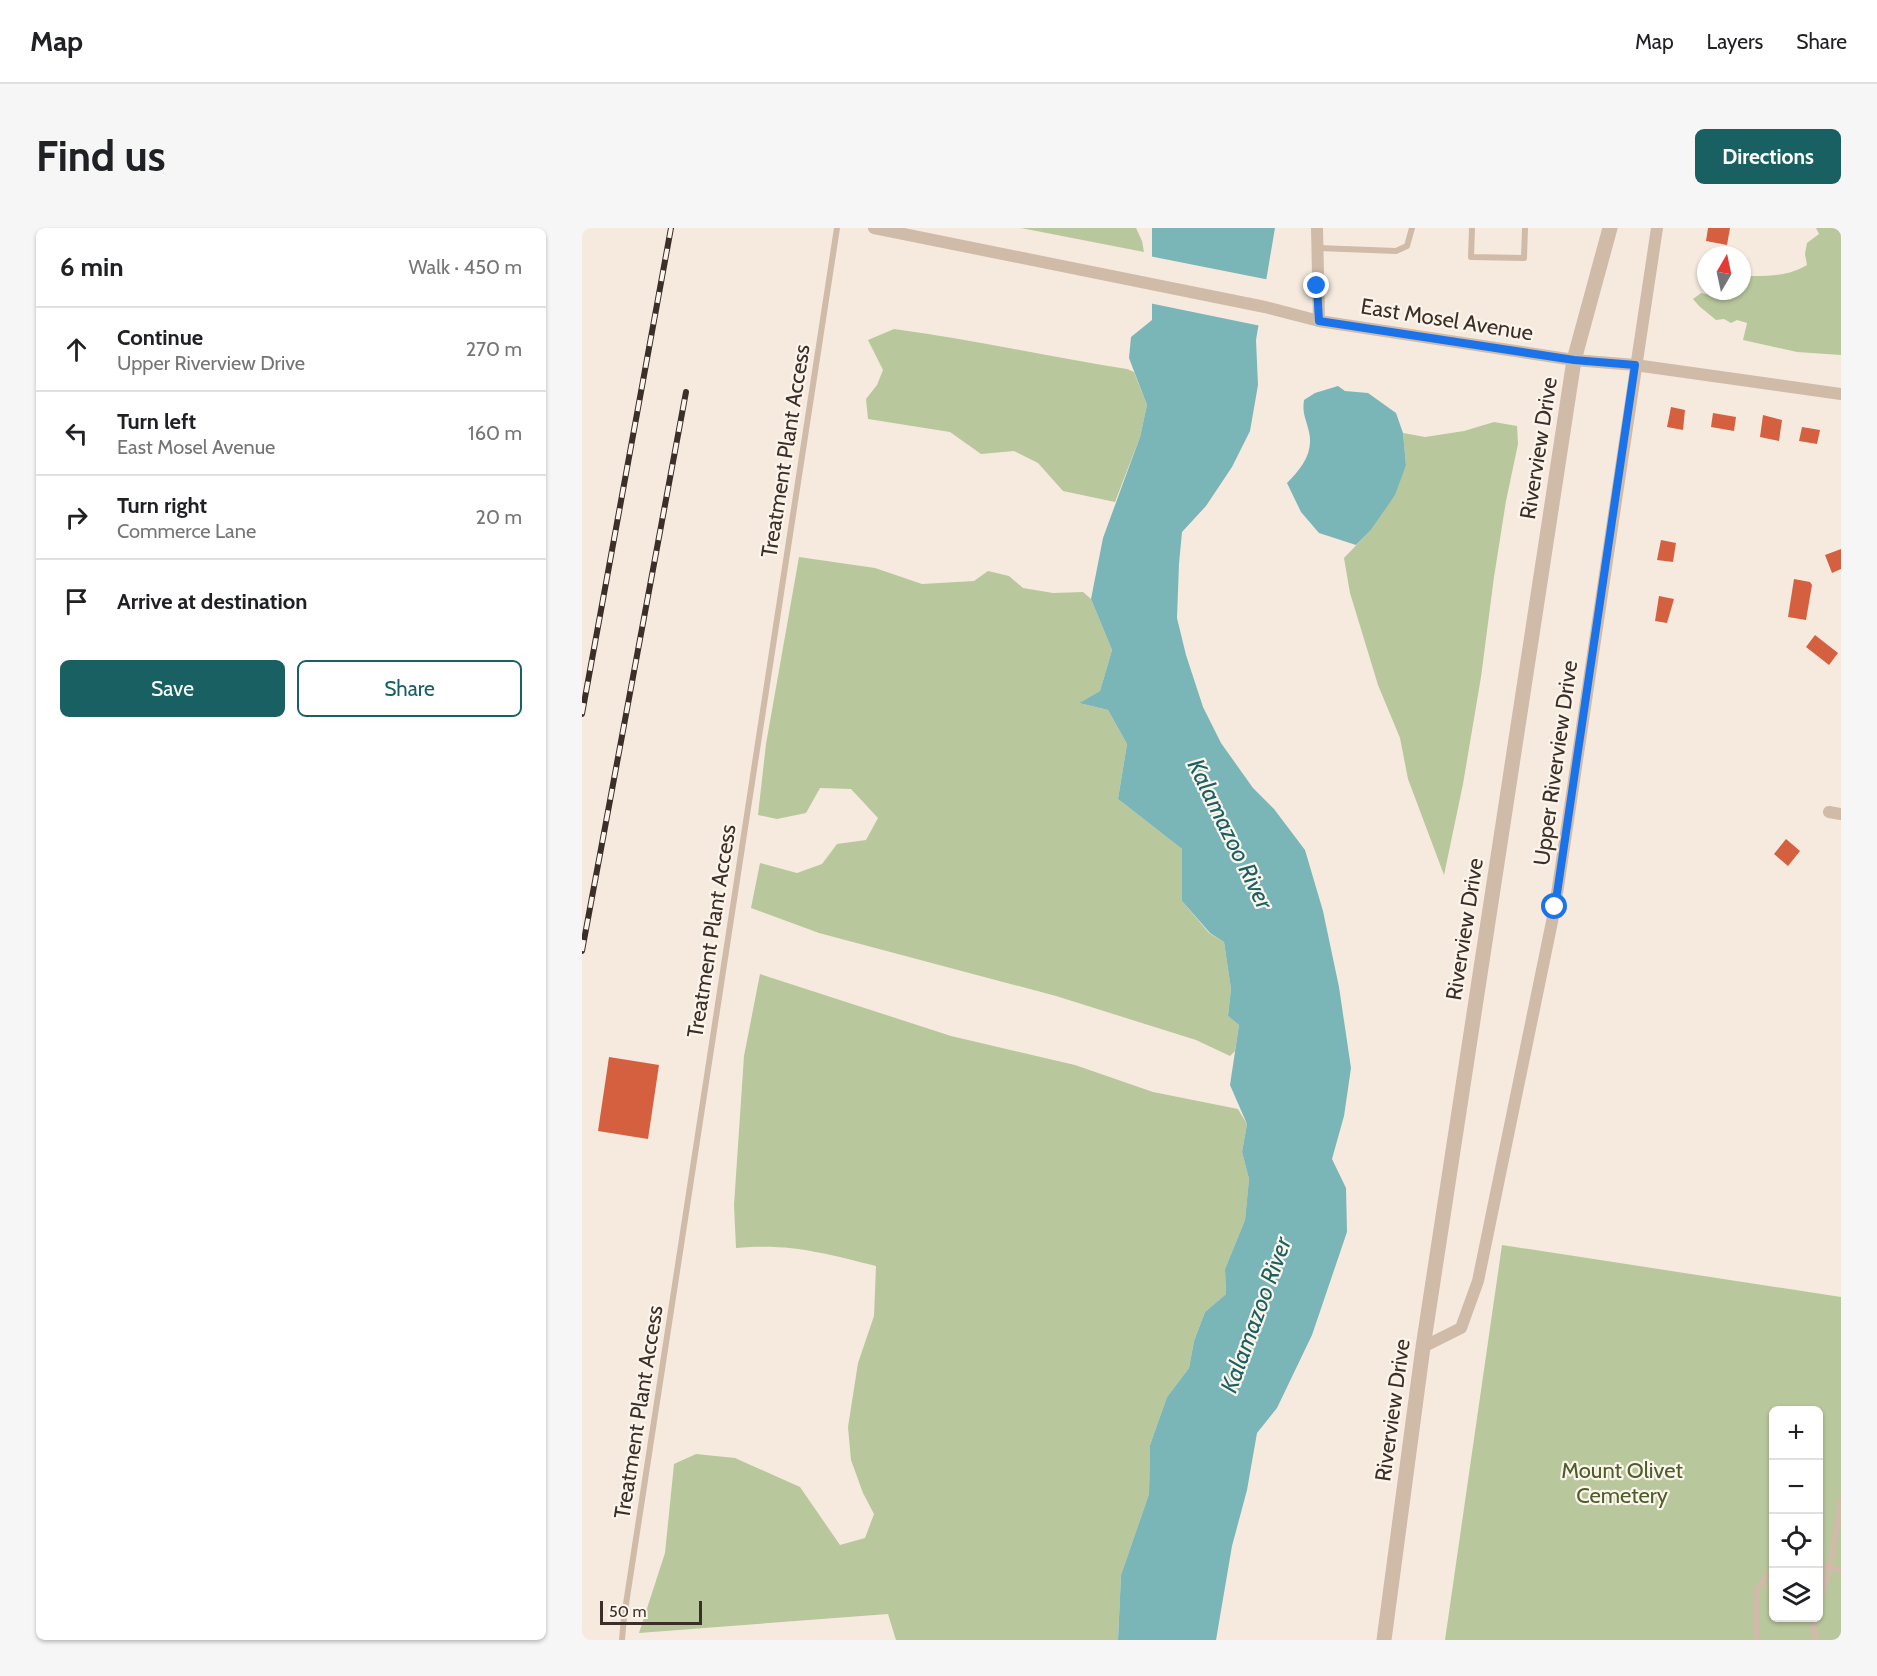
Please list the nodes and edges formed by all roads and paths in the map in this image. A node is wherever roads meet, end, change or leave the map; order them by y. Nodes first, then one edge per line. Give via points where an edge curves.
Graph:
1 (837, 228) edge
2 (874, 228) edge
3 (1317, 228) edge
4 (1412, 228) edge
5 (1472, 228) edge
6 (1525, 228) edge
7 (1610, 228) edge
8 (1657, 228) edge
9 (1317, 248) junction
10 (1319, 321) junction
11 (1574, 360) junction
12 (1635, 365) junction
13 (1841, 394) edge
14 (1423, 1347) junction
15 (1841, 1501) edge
16 (1823, 1567) edge
17 (1830, 1568) junction
18 (1841, 1570) edge
19 (1769, 1574) edge
20 (1823, 1591) edge
21 (1814, 1622) edge
22 (622, 1640) edge
23 (1384, 1640) edge
24 (1756, 1640) edge
25 (1816, 1640) edge

1 - 22 lane, Treatment Plant Access
2 - 10 street, East Mosel Avenue
3 - 9 street
4 - 9 lane via 1407,246 1396,251
5 - 6 lane via 1471,257 1524,258
7 - 11 street, Riverview Drive
8 - 12 street, Upper Riverview Drive
9 - 10 street
10 - 11 street, East Mosel Avenue
11 - 12 street, East Mosel Avenue
11 - 14 street, Riverview Drive
12 - 13 street, East Mosel Avenue
12 - 14 street, Upper Riverview Drive via 1555,907 1478,1281 1461,1328
14 - 23 street, Riverview Drive
15 - 17 lane
16 - 17 lane
17 - 18 lane
17 - 20 lane
19 - 24 lane via 1757,1590
21 - 25 lane

